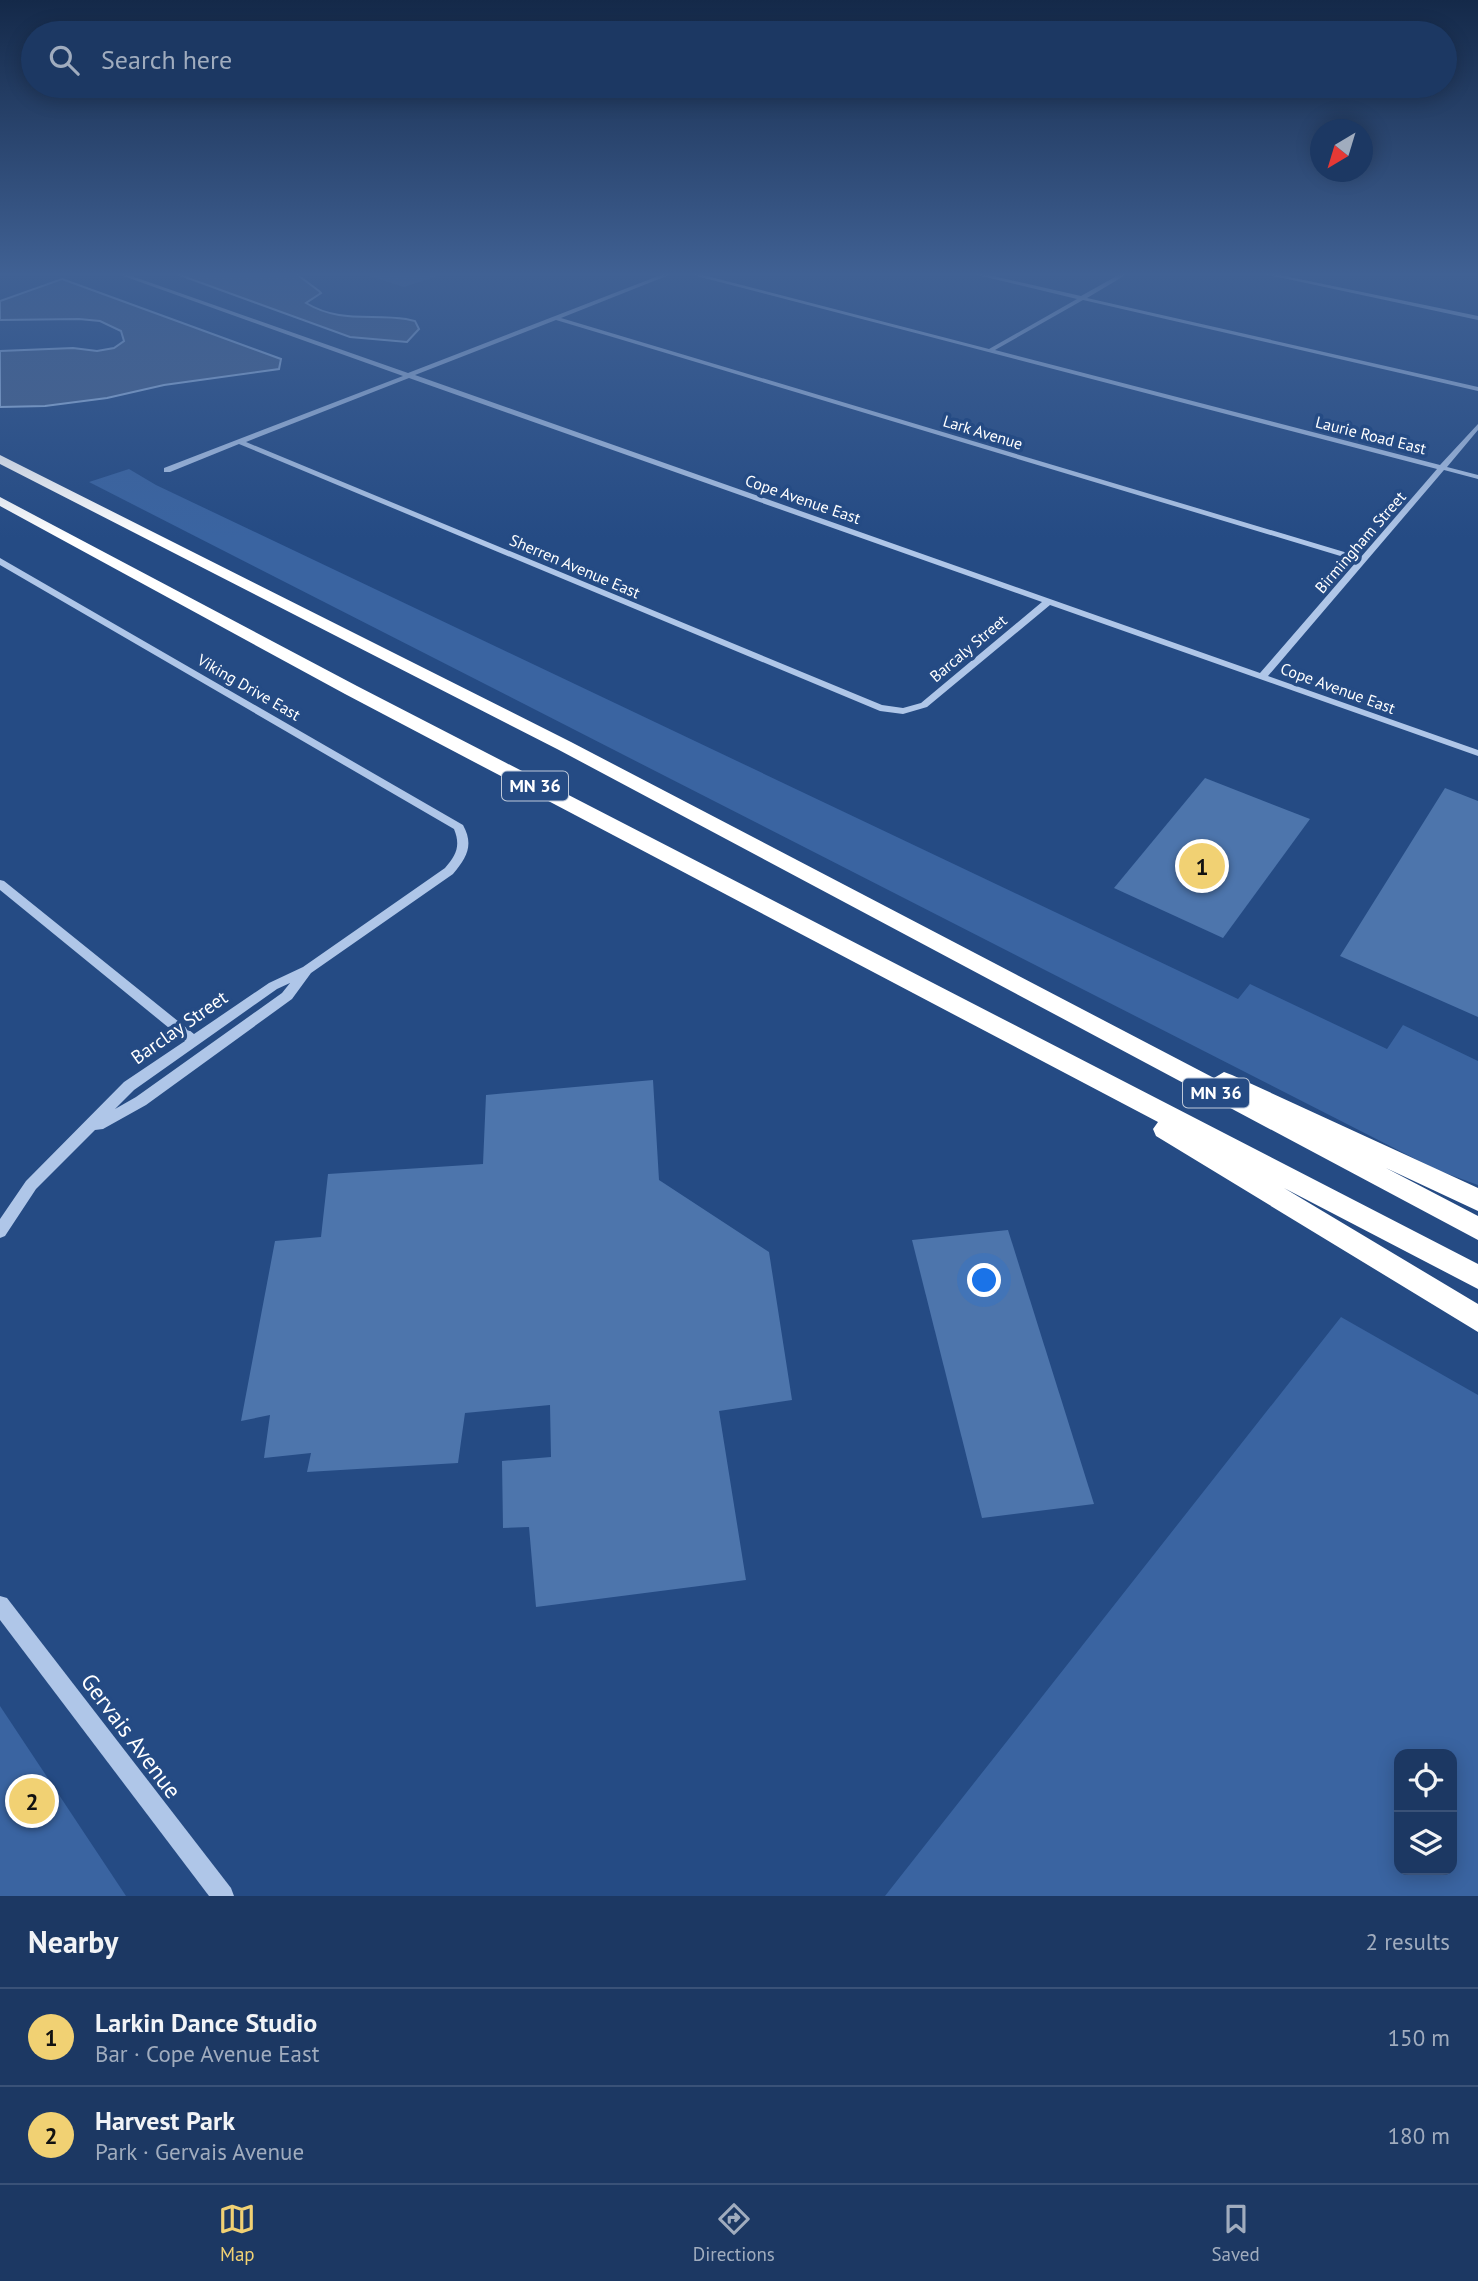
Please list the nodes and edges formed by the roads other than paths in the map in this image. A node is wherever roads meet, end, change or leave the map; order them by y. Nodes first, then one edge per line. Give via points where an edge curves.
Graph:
1 (370, 361) edge
2 (444, 361) edge
3 (700, 361) edge
4 (1031, 361) edge
5 (1358, 361) edge
6 (409, 375) junction
7 (1478, 389) edge
8 (1478, 426) edge
9 (239, 442) junction
10 (0, 459) edge
11 (1443, 467) junction
12 (167, 470) dead end
13 (1478, 477) edge
14 (0, 501) edge
15 (1363, 560) junction
16 (0, 561) edge
17 (1049, 601) junction
18 (1263, 676) junction
19 (903, 711) joint
20 (1478, 753) edge
21 (465, 852) joint
22 (0, 884) edge
23 (956, 954) junction
24 (307, 970) junction
25 (193, 1040) junction
26 (1073, 1068) junction
27 (86, 1132) junction
28 (1478, 1200) edge
29 (1478, 1229) edge
30 (0, 1231) edge
31 (1478, 1277) edge
32 (1478, 1319) edge
33 (0, 1605) edge
34 (223, 1896) edge

1 - 6 street, Cope Avenue East
2 - 6 street
3 - 15 street, Lark Avenue
4 - 11 street, Laurie Road East
5 - 7 street
6 - 9 street
6 - 17 street, Cope Avenue East
8 - 11 street, Birmingham Street
9 - 12 street
9 - 19 street, Sherren Avenue East via 880,708
10 - 23 highway, MN 36 via 565,746
11 - 13 street, Laurie Road East
11 - 15 street, Birmingham Street
14 - 26 highway, MN 36
15 - 18 street, Birmingham Street
16 - 21 street, Viking Drive East via 459,827
17 - 18 street, Cope Avenue East
17 - 19 street, Barcaly Street via 924,705
18 - 20 street, Cope Avenue East
21 - 24 street, Barclay Street via 449,870
22 - 25 street
23 - 28 highway
23 - 29 highway, MN 36
24 - 25 street, Barclay Street via 273,986
24 - 27 street, Barclay Street via 287,996 141,1101
25 - 27 street, Barclay Street via 129,1086
26 - 31 highway, MN 36
26 - 32 highway via 1208,1157
27 - 30 street, Barclay Street via 31,1185
33 - 34 street, Gervais Avenue

